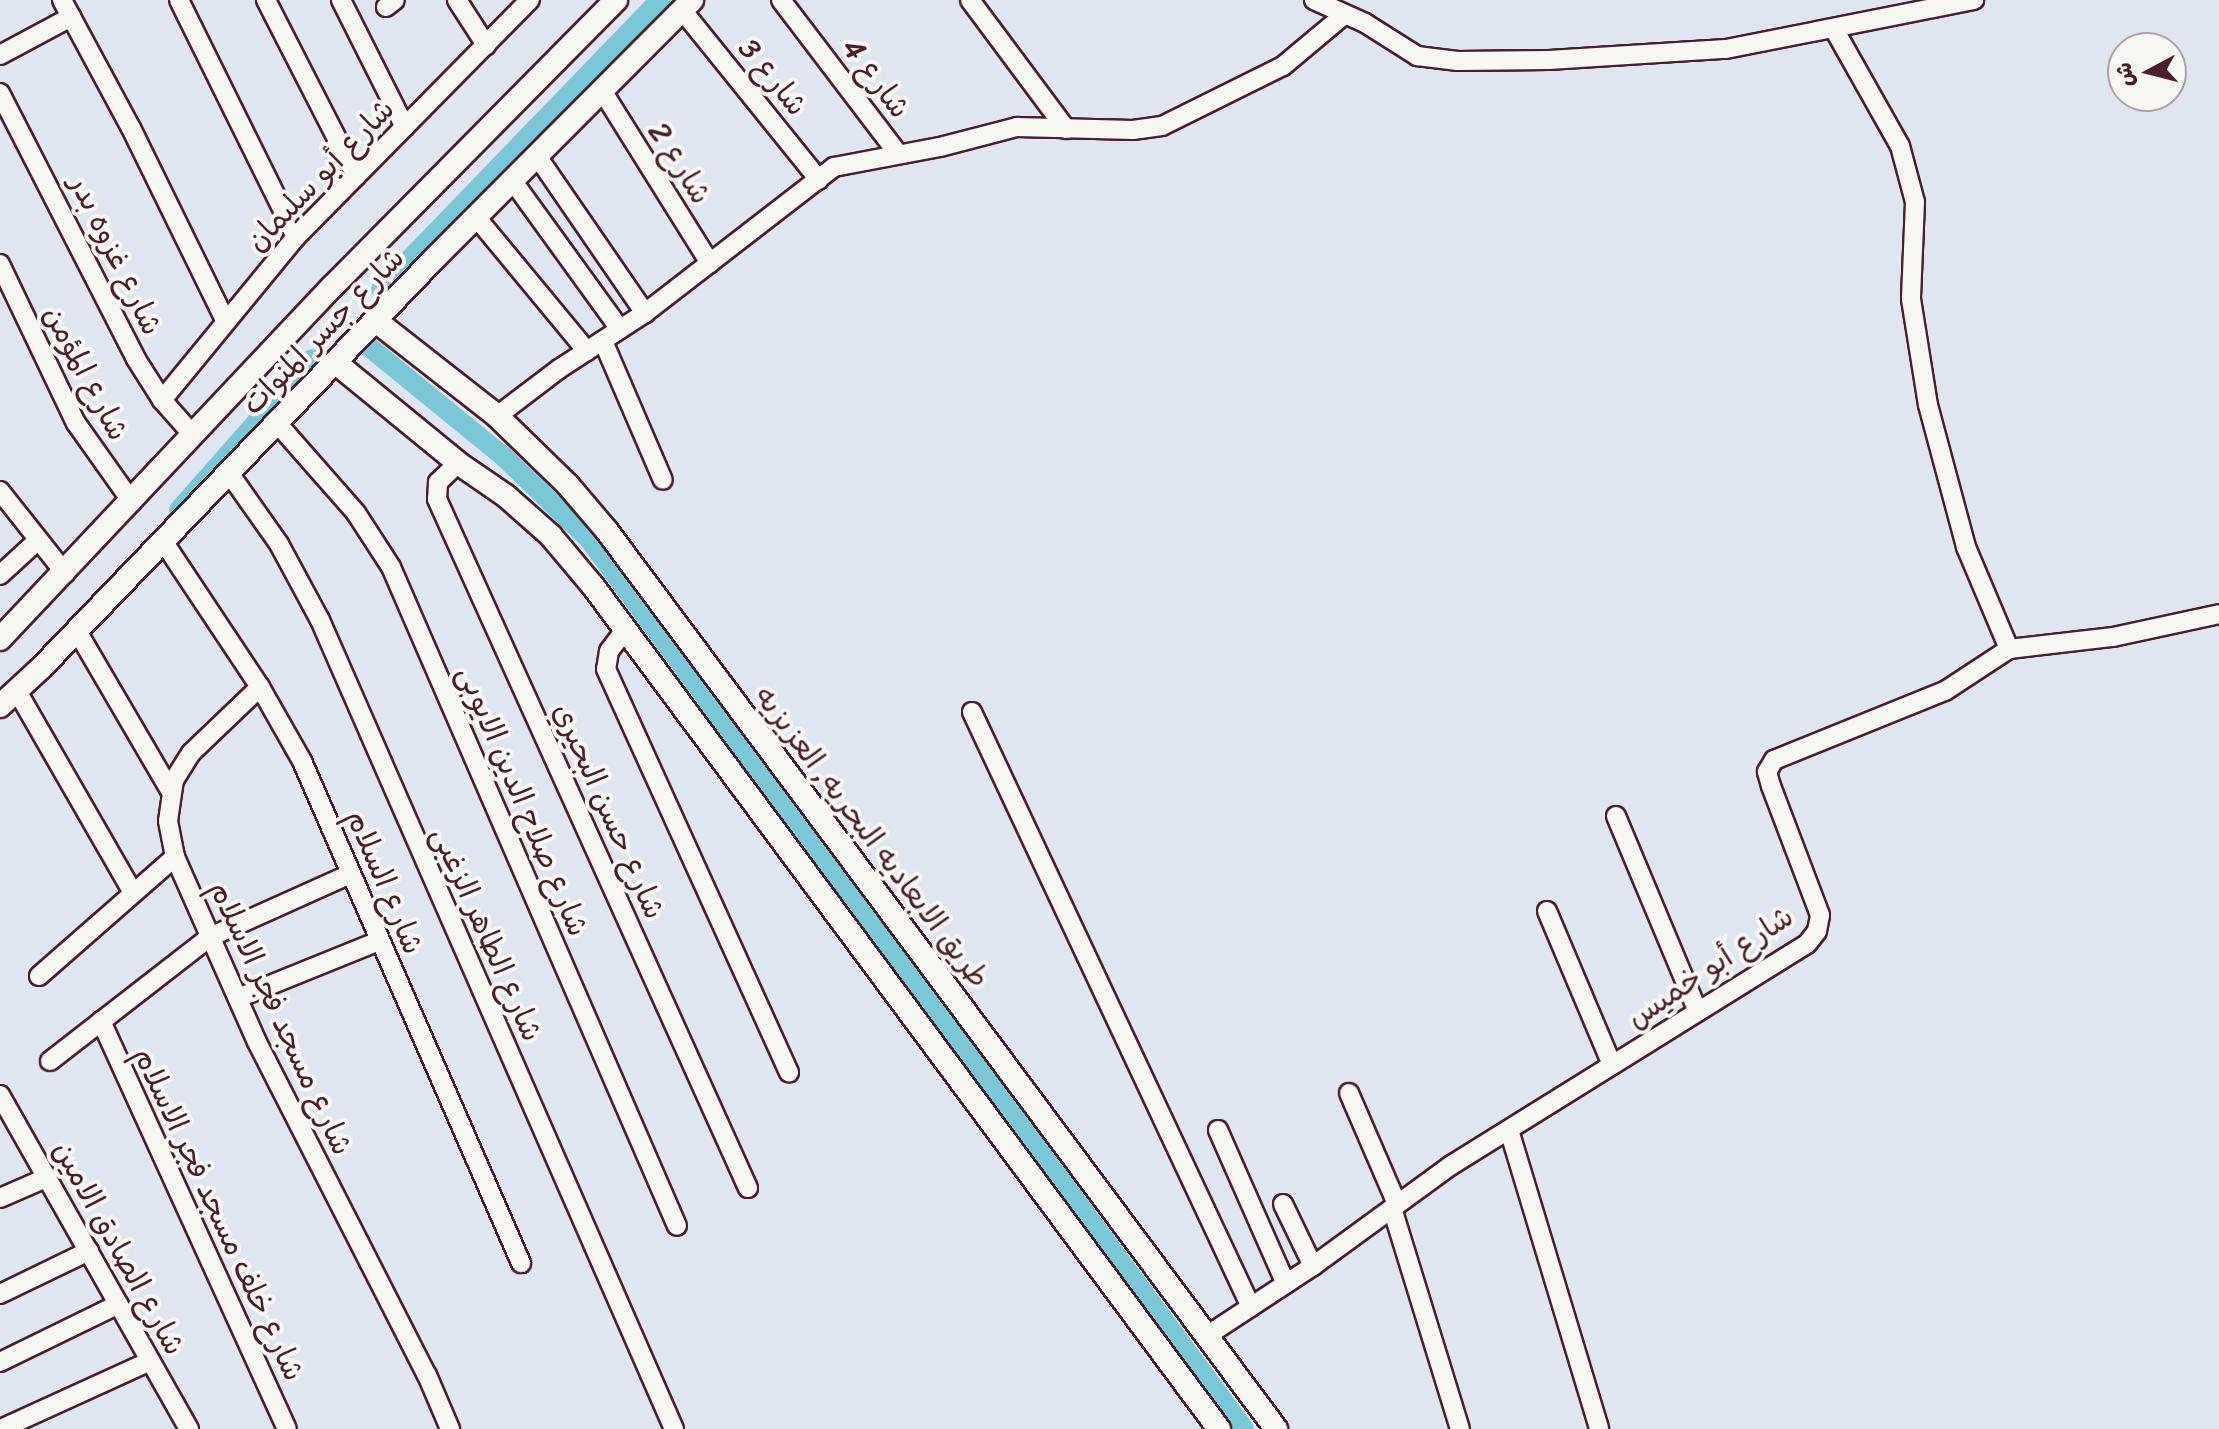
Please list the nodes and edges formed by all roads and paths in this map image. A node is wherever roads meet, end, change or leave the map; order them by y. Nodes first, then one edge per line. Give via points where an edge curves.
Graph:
1 (62, 0) edge
2 (179, 0) edge
3 (266, 0) edge
4 (341, 0) edge
5 (457, 0) edge
6 (530, 0) edge
7 (616, 0) edge
8 (781, 0) edge
9 (970, 0) edge
10 (1314, 0) edge
11 (1974, 0) edge
12 (687, 5) edge
13 (1344, 15) junction
14 (71, 17) junction
15 (1834, 29) junction
16 (486, 45) junction
17 (0, 55) edge
18 (603, 92) junction
19 (0, 93) edge
20 (405, 127) junction
21 (1066, 129) junction
22 (897, 152) junction
23 (537, 156) junction
24 (356, 176) junction
25 (512, 180) junction
26 (819, 180) junction
27 (476, 217) junction
28 (296, 237) junction
29 (710, 263) junction
30 (0, 264) edge
31 (645, 313) junction
32 (225, 320) junction
33 (376, 321) junction
34 (620, 329) junction
35 (595, 346) junction
36 (336, 363) junction
37 (162, 400) junction
38 (497, 416) junction
39 (277, 423) junction
40 (193, 435) junction
41 (458, 463) junction
42 (229, 473) junction
43 (663, 480) dead end
44 (0, 491) edge
45 (132, 502) junction
46 (37, 541) junction
47 (163, 541) junction
48 (65, 573) junction
49 (0, 575) edge
50 (2219, 614) edge
51 (625, 630) junction
52 (77, 631) junction
53 (0, 639) edge
54 (2009, 649) junction
55 (260, 687) junction
56 (8, 698) edge
57 (972, 712) dead end
58 (170, 790) junction
59 (1616, 816) dead end
60 (175, 857) junction
61 (350, 874) junction
62 (133, 893) junction
63 (1547, 911) dead end
64 (210, 937) junction
65 (379, 941) junction
66 (39, 976) dead end
67 (238, 998) junction
68 (1698, 1012) junction
69 (101, 1021) junction
70 (50, 1061) dead end
71 (1612, 1065) junction
72 (789, 1072) dead end
73 (1349, 1093) dead end
74 (0, 1095) edge
75 (1218, 1130) dead end
76 (1509, 1130) junction
77 (48, 1177) junction
78 (748, 1188) dead end
79 (0, 1198) edge
80 (1283, 1204) dead end
81 (1395, 1206) junction
82 (677, 1226) dead end
83 (89, 1251) junction
84 (521, 1263) dead end
85 (1313, 1266) junction
86 (1286, 1284) junction
87 (0, 1294) edge
88 (119, 1304) junction
89 (1251, 1307) junction
90 (1208, 1335) junction
91 (150, 1361) junction
92 (0, 1362) edge
93 (1, 1429) edge
94 (189, 1429) edge
95 (287, 1429) edge
96 (450, 1429) edge
97 (674, 1429) edge
98 (1219, 1429) edge
99 (1276, 1429) edge
100 (1460, 1429) edge
101 (1599, 1429) edge

1 - 14 street
2 - 28 street
3 - 24 street
4 - 20 street
5 - 16 street
6 - 16 street, شارع أبو سليمان
7 - 40 street, شارع جسر المنوات
8 - 22 street, شارع 4
9 - 21 street
10 - 13 street
11 - 15 street
12 - 18 street, شارع جسر المنوات
12 - 26 street, شارع 3
13 - 15 street via 1417,56 1458,61 1726,49
13 - 21 street via 1283,66 1177,120 1133,130
14 - 17 street
14 - 32 street
15 - 54 street via 1900,146 1915,202 1911,299 1928,405 1966,547
16 - 20 street, شارع أبو سليمان
18 - 23 street, شارع جسر المنوات
18 - 29 street, شارع 2
19 - 37 street, شارع غزوه بدر
20 - 24 street, شارع أبو سليمان
21 - 22 street via 1017,127
22 - 26 street via 845,162
23 - 25 street, شارع جسر المنوات
23 - 31 street
24 - 28 street, شارع أبو سليمان
25 - 27 street, شارع جسر المنوات
25 - 34 street
26 - 29 street
27 - 33 street, شارع جسر المنوات
27 - 35 street
28 - 32 street, شارع أبو سليمان
29 - 31 street
30 - 45 street, شارع المؤمن via 76,423
31 - 34 street
32 - 37 street, شارع أبو سليمان
33 - 36 street, شارع جسر المنوات
33 - 38 street, طريق الابعاديه البحريه, العزيزيه
34 - 35 street
35 - 38 street
35 - 43 street
36 - 39 street, شارع جسر المنوات
36 - 41 street
37 - 40 street, شارع غزوه بدر
38 - 90 street, طريق الابعاديه البحريه, العزيزيه via 607,531
39 - 42 street, شارع جسر المنوات
39 - 82 street, شارع صلاح الدين الايوبى via 356,513 391,567
40 - 45 street, شارع جسر المنوات
41 - 51 street via 551,536
41 - 78 street, شارع حسن البحيري via 438,482 437,499
42 - 47 street, شارع جسر المنوات
42 - 97 street, شارع الطاهر الزغبى via 279,544 320,620
44 - 46 street
45 - 48 street, شارع جسر المنوات
46 - 48 street
46 - 49 street
47 - 52 street, شارع جسر المنوات
47 - 55 street, شارع السلام
48 - 53 street, شارع جسر المنوات
50 - 54 street, شارع أبو خميس via 2113,637
51 - 72 street via 609,651 606,669
51 - 98 street
52 - 56 street, شارع جسر المنوات
52 - 58 street
54 - 68 street, شارع أبو خميس via 1945,691 1774,760 1767,772 1820,915 1817,931 1807,944
55 - 58 street via 191,753
55 - 61 street, شارع السلام via 302,761
56 - 62 street
57 - 89 street
58 - 60 street, شارع مسجد فجر الاسلام via 168,821
59 - 68 street
60 - 62 street
60 - 64 street, شارع مسجد فجر الاسلام
61 - 64 street
61 - 65 street, شارع السلام
62 - 66 street
63 - 71 street
64 - 67 street, شارع مسجد فجر الاسلام
64 - 69 street
65 - 67 street
65 - 84 street, شارع السلام
67 - 96 street, شارع مسجد فجر الاسلام
68 - 71 street, شارع أبو خميس
69 - 70 street
69 - 95 street, شارع خلف مسجد فجر الاسلام
71 - 76 street, شارع أبو خميس
73 - 81 street
74 - 77 street, شارع الصادق الامين
75 - 86 street
76 - 81 street, شارع أبو خميس
76 - 101 street
77 - 79 street
77 - 83 street, شارع الصادق الامين
80 - 85 street
81 - 85 street, شارع أبو خميس
81 - 100 street
83 - 87 street
83 - 88 street, شارع الصادق الامين
85 - 86 street, شارع أبو خميس
86 - 89 street, شارع أبو خميس
88 - 91 street, شارع الصادق الامين
88 - 92 street
89 - 90 street, شارع أبو خميس
90 - 99 street, طريق الابعاديه البحريه, العزيزيه
91 - 93 street
91 - 94 street, شارع الصادق الامين

